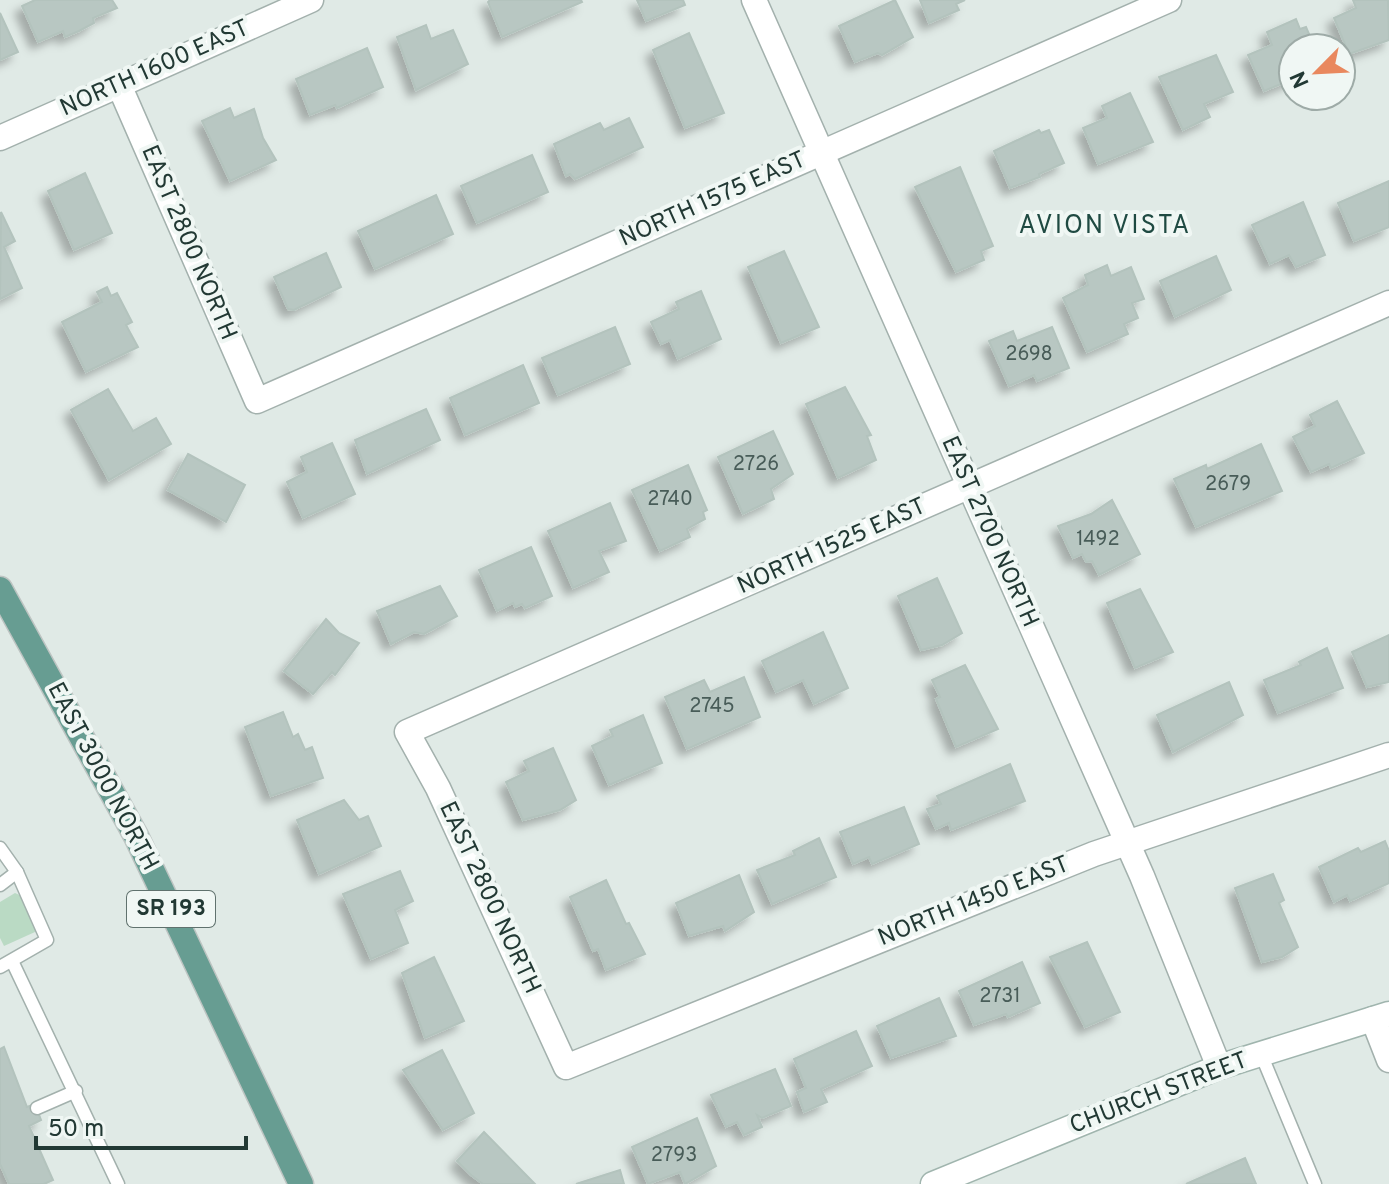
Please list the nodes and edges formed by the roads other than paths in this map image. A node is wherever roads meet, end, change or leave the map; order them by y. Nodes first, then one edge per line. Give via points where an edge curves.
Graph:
1 (311, 0) edge
2 (754, 0) edge
3 (1169, 0) edge
4 (119, 85) junction
5 (0, 138) edge
6 (822, 152) junction
7 (1389, 303) edge
8 (257, 401) joint
9 (968, 487) junction
10 (0, 589) edge
11 (407, 732) joint
12 (1389, 755) edge
13 (1127, 842) junction
14 (0, 848) edge
15 (17, 872) junction
16 (0, 885) edge
17 (6, 964) edge
18 (1381, 1016) edge
19 (1261, 1054) junction
20 (1389, 1060) edge
21 (566, 1067) joint
22 (1219, 1067) junction
23 (76, 1091) junction
24 (37, 1108) dead end
25 (118, 1184) edge
26 (301, 1184) edge
27 (933, 1184) edge
28 (1315, 1184) edge

1 - 4 street, NORTH 1600 EAST
2 - 6 street, EAST 2700 NORTH
3 - 6 street, NORTH 1575 EAST
4 - 5 street, NORTH 1600 EAST
4 - 8 street, EAST 2800 NORTH
6 - 8 street, NORTH 1575 EAST
6 - 9 street, EAST 2700 NORTH
7 - 9 street, NORTH 1525 EAST
9 - 11 street, NORTH 1525 EAST
9 - 13 street, EAST 2700 NORTH
10 - 26 main road, EAST 3000 NORTH / SR 193 via 136,836
11 - 21 street, EAST 2800 NORTH
12 - 13 street, NORTH 1450 EAST
13 - 21 street, NORTH 1450 EAST
13 - 22 street, EAST 2700 NORTH
14 - 15 lane
15 - 16 lane
15 - 17 lane via 47,940
17 - 23 lane
18 - 19 street, CHURCH STREET
18 - 20 street
19 - 22 street, CHURCH STREET
19 - 28 lane
22 - 27 street, CHURCH STREET
23 - 24 lane
23 - 25 lane

